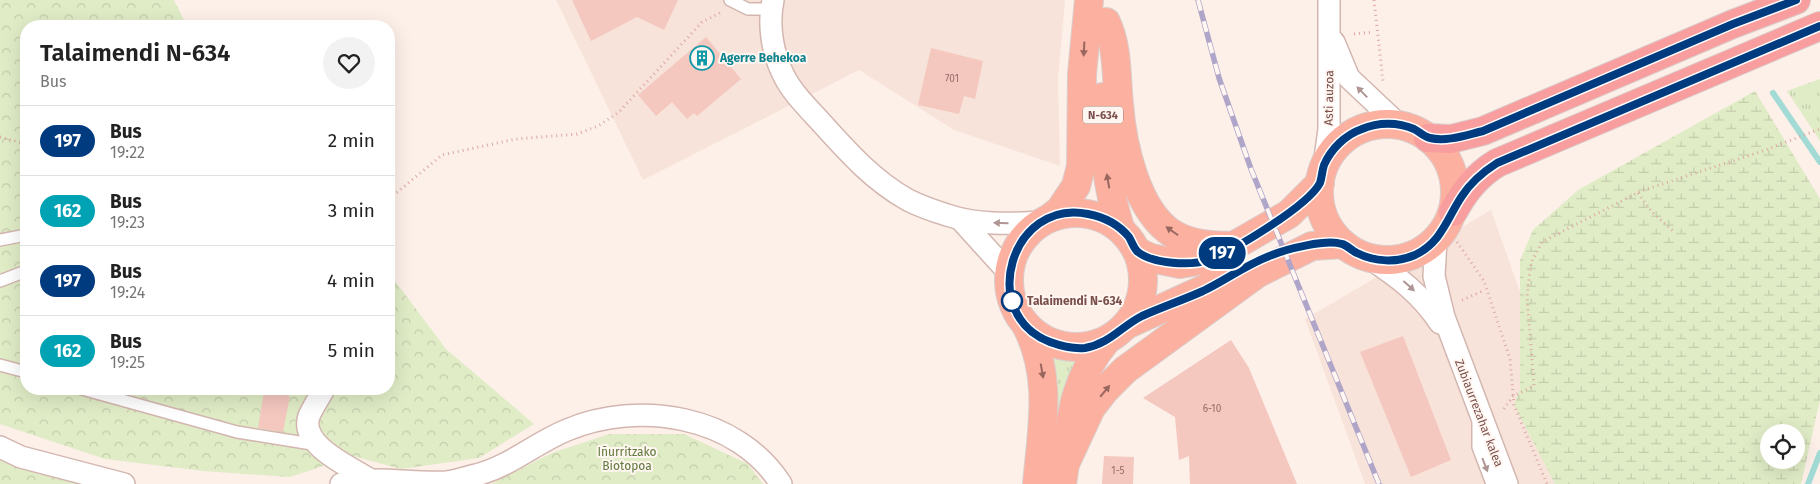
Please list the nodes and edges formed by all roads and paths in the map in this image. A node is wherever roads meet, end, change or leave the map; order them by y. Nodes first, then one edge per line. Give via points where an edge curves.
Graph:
1 (1089, 0) edge
2 (1329, 0) edge
3 (1374, 0) edge
4 (1775, 0) edge
5 (1796, 0) edge
6 (729, 5) edge
7 (772, 5) edge
8 (1106, 11) edge
9 (1733, 24) junction
10 (1820, 26) edge
11 (1339, 32) junction
12 (1372, 32) dead end
13 (1820, 45) edge
14 (1705, 75) junction
15 (1383, 82) dead end
16 (1398, 125) junction
17 (1820, 129) edge
18 (0, 137) edge
19 (1428, 138) junction
20 (20, 142) edge
21 (1322, 174) junction
22 (1638, 193) junction
23 (395, 194) edge
24 (960, 219) junction
25 (1046, 220) junction
26 (1120, 228) junction
27 (1447, 229) junction
28 (1673, 231) dead end
29 (20, 236) edge
30 (0, 240) edge
31 (1342, 244) junction
32 (1235, 246) junction
33 (1312, 246) junction
34 (1138, 252) junction
35 (1369, 258) junction
36 (1009, 272) junction
37 (20, 273) edge
38 (0, 281) edge
39 (1483, 291) dead end
40 (1459, 301) dead end
41 (1128, 324) junction
42 (1026, 325) junction
43 (1106, 341) junction
44 (1451, 342) junction
45 (0, 365) edge
46 (20, 370) edge
47 (104, 395) edge
48 (321, 395) edge
49 (1513, 396) junction
50 (1514, 405) junction
51 (1478, 412) junction
52 (318, 445) junction
53 (0, 447) edge
54 (1064, 474) edge
55 (369, 479) junction
56 (124, 484) edge
57 (341, 484) edge
58 (781, 484) edge
59 (1037, 484) edge
60 (1492, 484) edge
61 (1507, 484) edge
62 (1547, 484) edge

1 -> 25 highway, N-634 via 1080,166 1076,186 1060,210
2 - 11 street, Asti auzoa
3 - 15 path
4 - 9 highway
5 - 9 highway
6 - 7 lane via 748,9
6 - 23 path via 702,22 619,112 598,126 577,134 516,139 442,155
7 - 24 street via 773,42 783,74 797,95 846,150 879,180 908,200
26 -> 8 highway, N-634 via 1108,183 1103,139
32 -> 8 highway via 1204,245 1172,233 1148,206 1129,161 1120,122 1114,43
9 - 19 highway via 1483,131 1451,139
10 - 14 highway
11 - 12 path
16 -> 11 street, Asti auzoa via 1349,78 1338,56
11 - 21 street, Asti auzoa
13 - 14 highway
14 - 27 highway via 1497,163 1469,186
16 - 19 highway via 1414,129
16 - 21 highway via 1380,124 1354,133 1333,150
17 - 22 path
18 - 20 path
19 - 27 highway via 1443,152 1452,171 1456,192
21 - 31 highway via 1320,205 1328,226
21 - 32 highway via 1289,214
22 - 28 path via 1652,212
22 - 49 path via 1542,242 1531,263 1526,296 1534,386
25 -> 24 street via 990,223
24 - 36 street
25 - 26 highway, N-634 via 1069,213 1087,213
25 - 36 highway, N-634 via 1025,236
26 - 34 highway, N-634
27 - 35 highway via 1412,256 1384,260
27 - 44 street, Zubiaurrezahar kalea via 1433,263 1436,291
27 - 49 path via 1484,281 1510,359
29 - 30 lane
31 - 33 highway
31 - 35 highway
32 - 34 highway via 1198,263 1180,264
33 - 41 highway via 1272,255 1203,291
54 -> 33 highway via 1092,408 1104,390 1125,370 1238,286 1275,263
34 - 41 highway, N-634 via 1144,289
35 -> 44 street, Zubiaurrezahar kalea via 1418,294
36 - 42 highway, N-634 via 1012,301
37 - 38 lane
39 - 40 path
41 - 43 highway, N-634
42 - 43 highway, N-634 via 1043,339 1064,346 1085,348
42 -> 59 highway, N-634 via 1034,341 1043,376
43 - 54 highway, N-634 via 1091,359 1077,393
44 - 51 street, Zubiaurrezahar kalea
45 - 46 lane
47 - 52 lane via 237,432
48 - 52 street via 307,427 312,440
49 - 50 path
49 - 50 path via 1504,409
50 - 62 path
51 -> 60 lane via 1478,447
51 - 61 street, Zubiaurrezahar kalea
52 - 55 street
53 - 56 street via 21,457
55 - 57 street
55 - 58 street via 446,482 515,460 567,430 622,416 642,415 683,420 720,433 752,451

